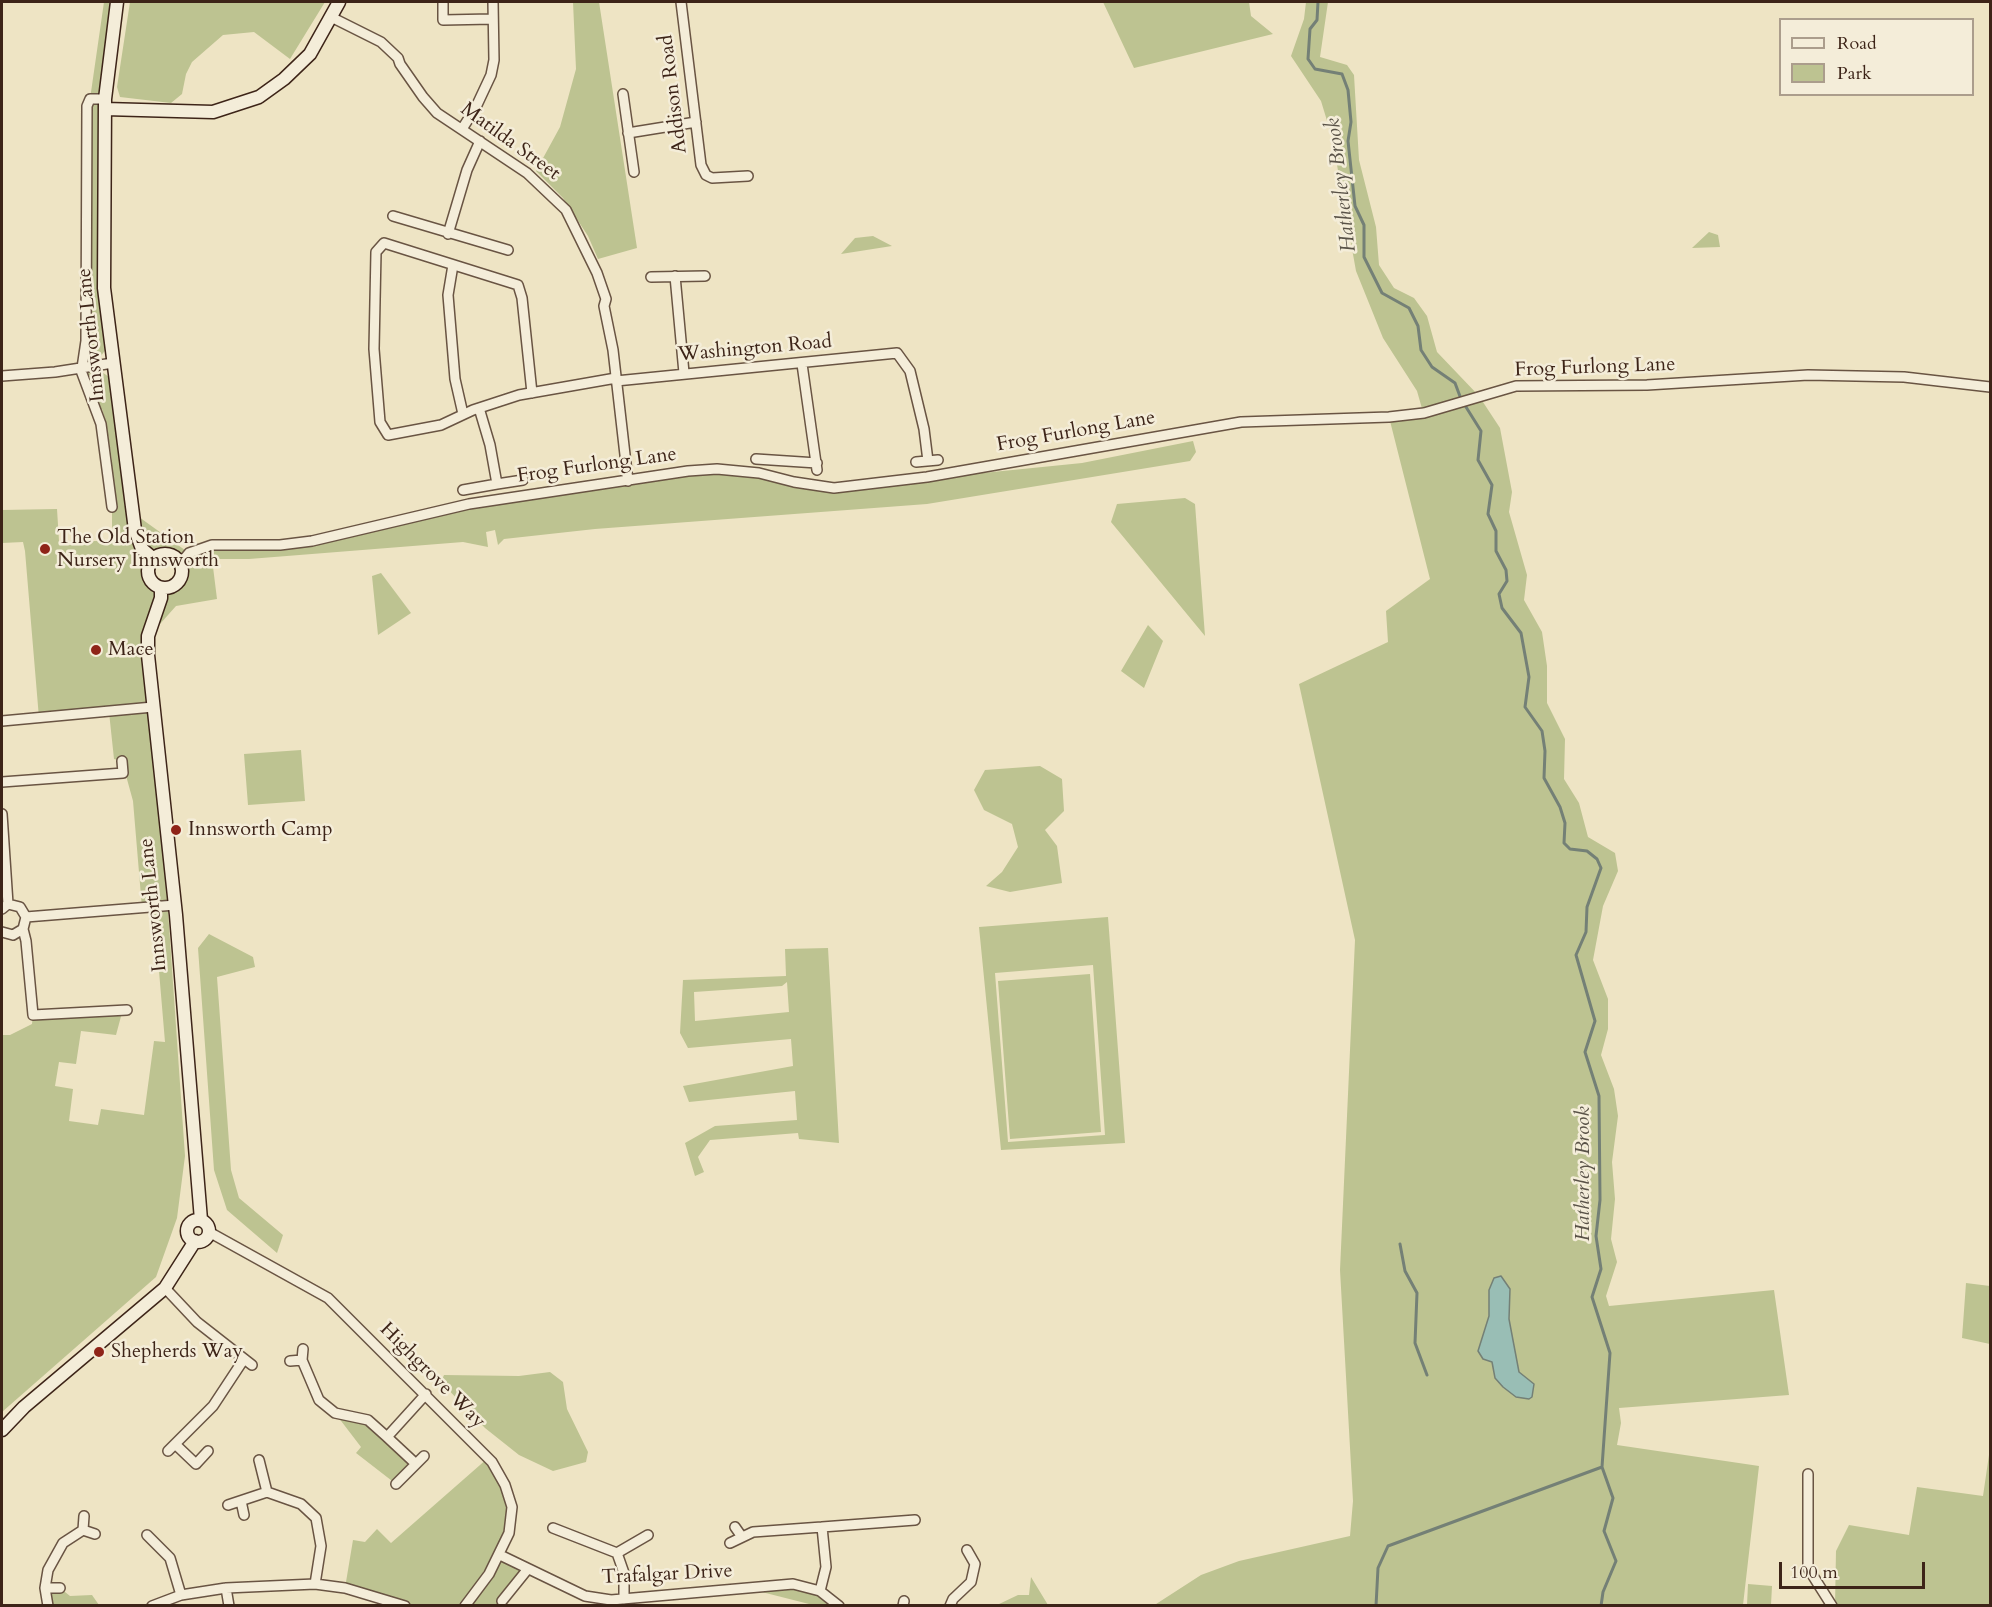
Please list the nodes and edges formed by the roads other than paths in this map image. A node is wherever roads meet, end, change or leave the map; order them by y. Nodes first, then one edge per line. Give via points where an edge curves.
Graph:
1 (117, 2) edge
2 (339, 2) edge
3 (443, 2) edge
4 (493, 2) edge
5 (681, 2) edge
6 (332, 17) junction
7 (492, 20) junction
8 (623, 94) dead end
9 (105, 104) junction
10 (696, 122) junction
11 (462, 129) junction
12 (628, 133) junction
13 (480, 141) junction
14 (634, 172) dead end
15 (748, 176) dead end
16 (393, 216) dead end
17 (448, 234) junction
18 (508, 250) dead end
19 (453, 265) junction
20 (675, 276) junction
21 (705, 276) dead end
22 (651, 277) dead end
23 (113, 363) junction
24 (802, 364) junction
25 (81, 368) junction
26 (684, 373) junction
27 (2, 376) edge
28 (616, 380) junction
29 (1990, 387) edge
30 (532, 393) junction
31 (479, 408) junction
32 (463, 414) junction
33 (756, 459) dead end
34 (916, 462) dead end
35 (523, 480) dead end
36 (628, 481) junction
37 (497, 484) junction
38 (463, 490) dead end
39 (112, 507) dead end
40 (154, 559) junction
41 (180, 564) junction
42 (161, 588) junction
43 (153, 707) junction
44 (2, 722) edge
45 (122, 760) dead end
46 (2, 782) edge
47 (2, 814) edge
48 (175, 905) junction
49 (5, 907) edge
50 (26, 917) junction
51 (22, 929) junction
52 (2, 932) edge
53 (127, 1010) dead end
54 (201, 1220) junction
55 (209, 1232) junction
56 (195, 1242) junction
57 (165, 1288) junction
58 (303, 1349) dead end
59 (302, 1360) junction
60 (290, 1361) dead end
61 (426, 1394) junction
62 (2, 1430) edge
63 (387, 1437) junction
64 (208, 1451) dead end
65 (424, 1456) dead end
66 (259, 1460) dead end
67 (416, 1464) junction
68 (1808, 1474) dead end
69 (396, 1484) dead end
70 (267, 1492) junction
71 (241, 1501) junction
72 (228, 1505) dead end
73 (244, 1515) dead end
74 (84, 1516) dead end
75 (915, 1520) dead end
76 (902, 1521) junction
77 (735, 1527) dead end
78 (822, 1527) junction
79 (553, 1528) dead end
80 (83, 1530) junction
81 (902, 1532) dead end
82 (565, 1533) junction
83 (95, 1534) dead end
84 (147, 1535) dead end
85 (648, 1535) dead end
86 (742, 1537) junction
87 (730, 1542) dead end
88 (560, 1543) dead end
89 (967, 1550) dead end
90 (617, 1553) junction
91 (500, 1555) junction
92 (527, 1570) junction
93 (315, 1584) junction
94 (45, 1588) junction
95 (60, 1588) dead end
96 (226, 1588) junction
97 (820, 1591) junction
98 (680, 1594) junction
99 (181, 1595) junction
100 (624, 1599) junction
101 (502, 1601) dead end
102 (585, 1601) edge
103 (391, 1603) edge
104 (48, 1605) edge
105 (152, 1605) edge
106 (229, 1605) edge
107 (405, 1605) edge
108 (465, 1605) edge
109 (682, 1605) edge
110 (839, 1605) edge
111 (950, 1605) edge
112 (1832, 1605) edge

1 - 9 street, Innsworth Lane
2 - 6 street
3 - 7 street via 443,20
4 - 7 street
5 - 10 street, Addison Road
6 - 9 street via 310,54 294,71 272,89 241,105 201,113
6 - 11 street, Matilda Street via 381,42 398,58 429,104
7 - 11 street via 491,75
8 - 12 street
9 - 23 street, Innsworth Lane via 104,288
9 - 25 street, Innsworth Lane via 90,99 87,106 86,341
10 - 12 street
10 - 15 street, Addison Road via 701,165 706,175
11 - 13 street, Matilda Street
12 - 14 street
13 - 17 street
13 - 28 street, Matilda Street via 545,188 573,221 606,299
16 - 17 street
17 - 18 street
19 - 30 street via 518,285
19 - 32 street via 448,296 455,379
19 - 32 street, Washington Road via 384,243 376,252 374,349 380,422 388,435 441,425
20 - 21 street
20 - 22 street
20 - 26 street
23 - 25 street
23 - 40 street, Innsworth Lane via 135,530 142,549
24 - 26 street, Washington Road
24 - 33 street via 817,466
24 - 34 street, Washington Road via 897,353 910,370 933,460
25 - 27 street
25 - 39 street, Innsworth Lane via 101,424
26 - 28 street, Washington Road
28 - 30 street, Washington Road
28 - 36 street, Matilda Street
29 - 36 street, Frog Furlong Lane via 1904,377 1808,375 1647,385 1516,386 1424,412 1229,424 927,477 834,488 717,469
30 - 31 street, Washington Road
31 - 32 street, Washington Road
31 - 37 street
35 - 37 street
36 - 41 street, Frog Furlong Lane via 468,504 312,541 212,545 189,553
37 - 38 street
40 - 41 street via 170,555
40 - 42 street via 149,566 150,578
41 - 42 street via 182,574 178,582
42 - 43 street, Innsworth Lane via 148,636
43 - 44 street
43 - 48 street, Innsworth Lane
45 - 46 street via 123,773
47 - 49 street
48 - 50 street
48 - 54 street, Innsworth Lane
49 - 50 street via 20,907
50 - 51 street
51 - 52 street via 13,935
51 - 53 street via 33,1015
54 - 55 street
54 - 56 street via 191,1222 187,1230
55 - 56 street via 206,1239
55 - 61 street, Highgrove Way via 328,1298
56 - 57 street
57 - 62 street
57 - 64 street via 197,1322 248,1362 213,1406 171,1447 196,1464
58 - 59 street
59 - 60 street
59 - 63 street via 319,1401 335,1413 368,1420
61 - 63 street
61 - 91 street, Highgrove Way via 492,1462 505,1485 512,1508 510,1533
63 - 67 street
65 - 67 street
66 - 70 street
67 - 69 street
68 - 112 street via 1808,1568
70 - 71 street
70 - 93 street via 301,1504 316,1518 321,1546
71 - 72 street
71 - 73 street
74 - 80 street
75 - 76 street
76 - 78 street
76 - 81 street
77 - 86 street
78 - 86 street via 753,1532
78 - 97 street via 826,1567
79 - 82 street
80 - 83 street
80 - 94 street via 63,1543 48,1570
82 - 88 street
82 - 90 street
84 - 99 street via 172,1555
85 - 90 street
86 - 87 street
89 - 111 street via 979,1562 971,1582
90 - 100 street via 624,1573
91 - 92 street, Trafalgar Drive
91 - 108 street, Highgrove Way
92 - 101 street
92 - 102 street, Trafalgar Drive
93 - 96 street
93 - 103 street via 345,1588
94 - 95 street
94 - 104 street
96 - 99 street
96 - 106 street
97 - 98 street, Trafalgar Drive via 793,1584
97 - 110 street, Trafalgar Drive
98 - 100 street, Trafalgar Drive
98 - 109 street
99 - 105 street
100 - 102 street, Trafalgar Drive
103 - 107 street

